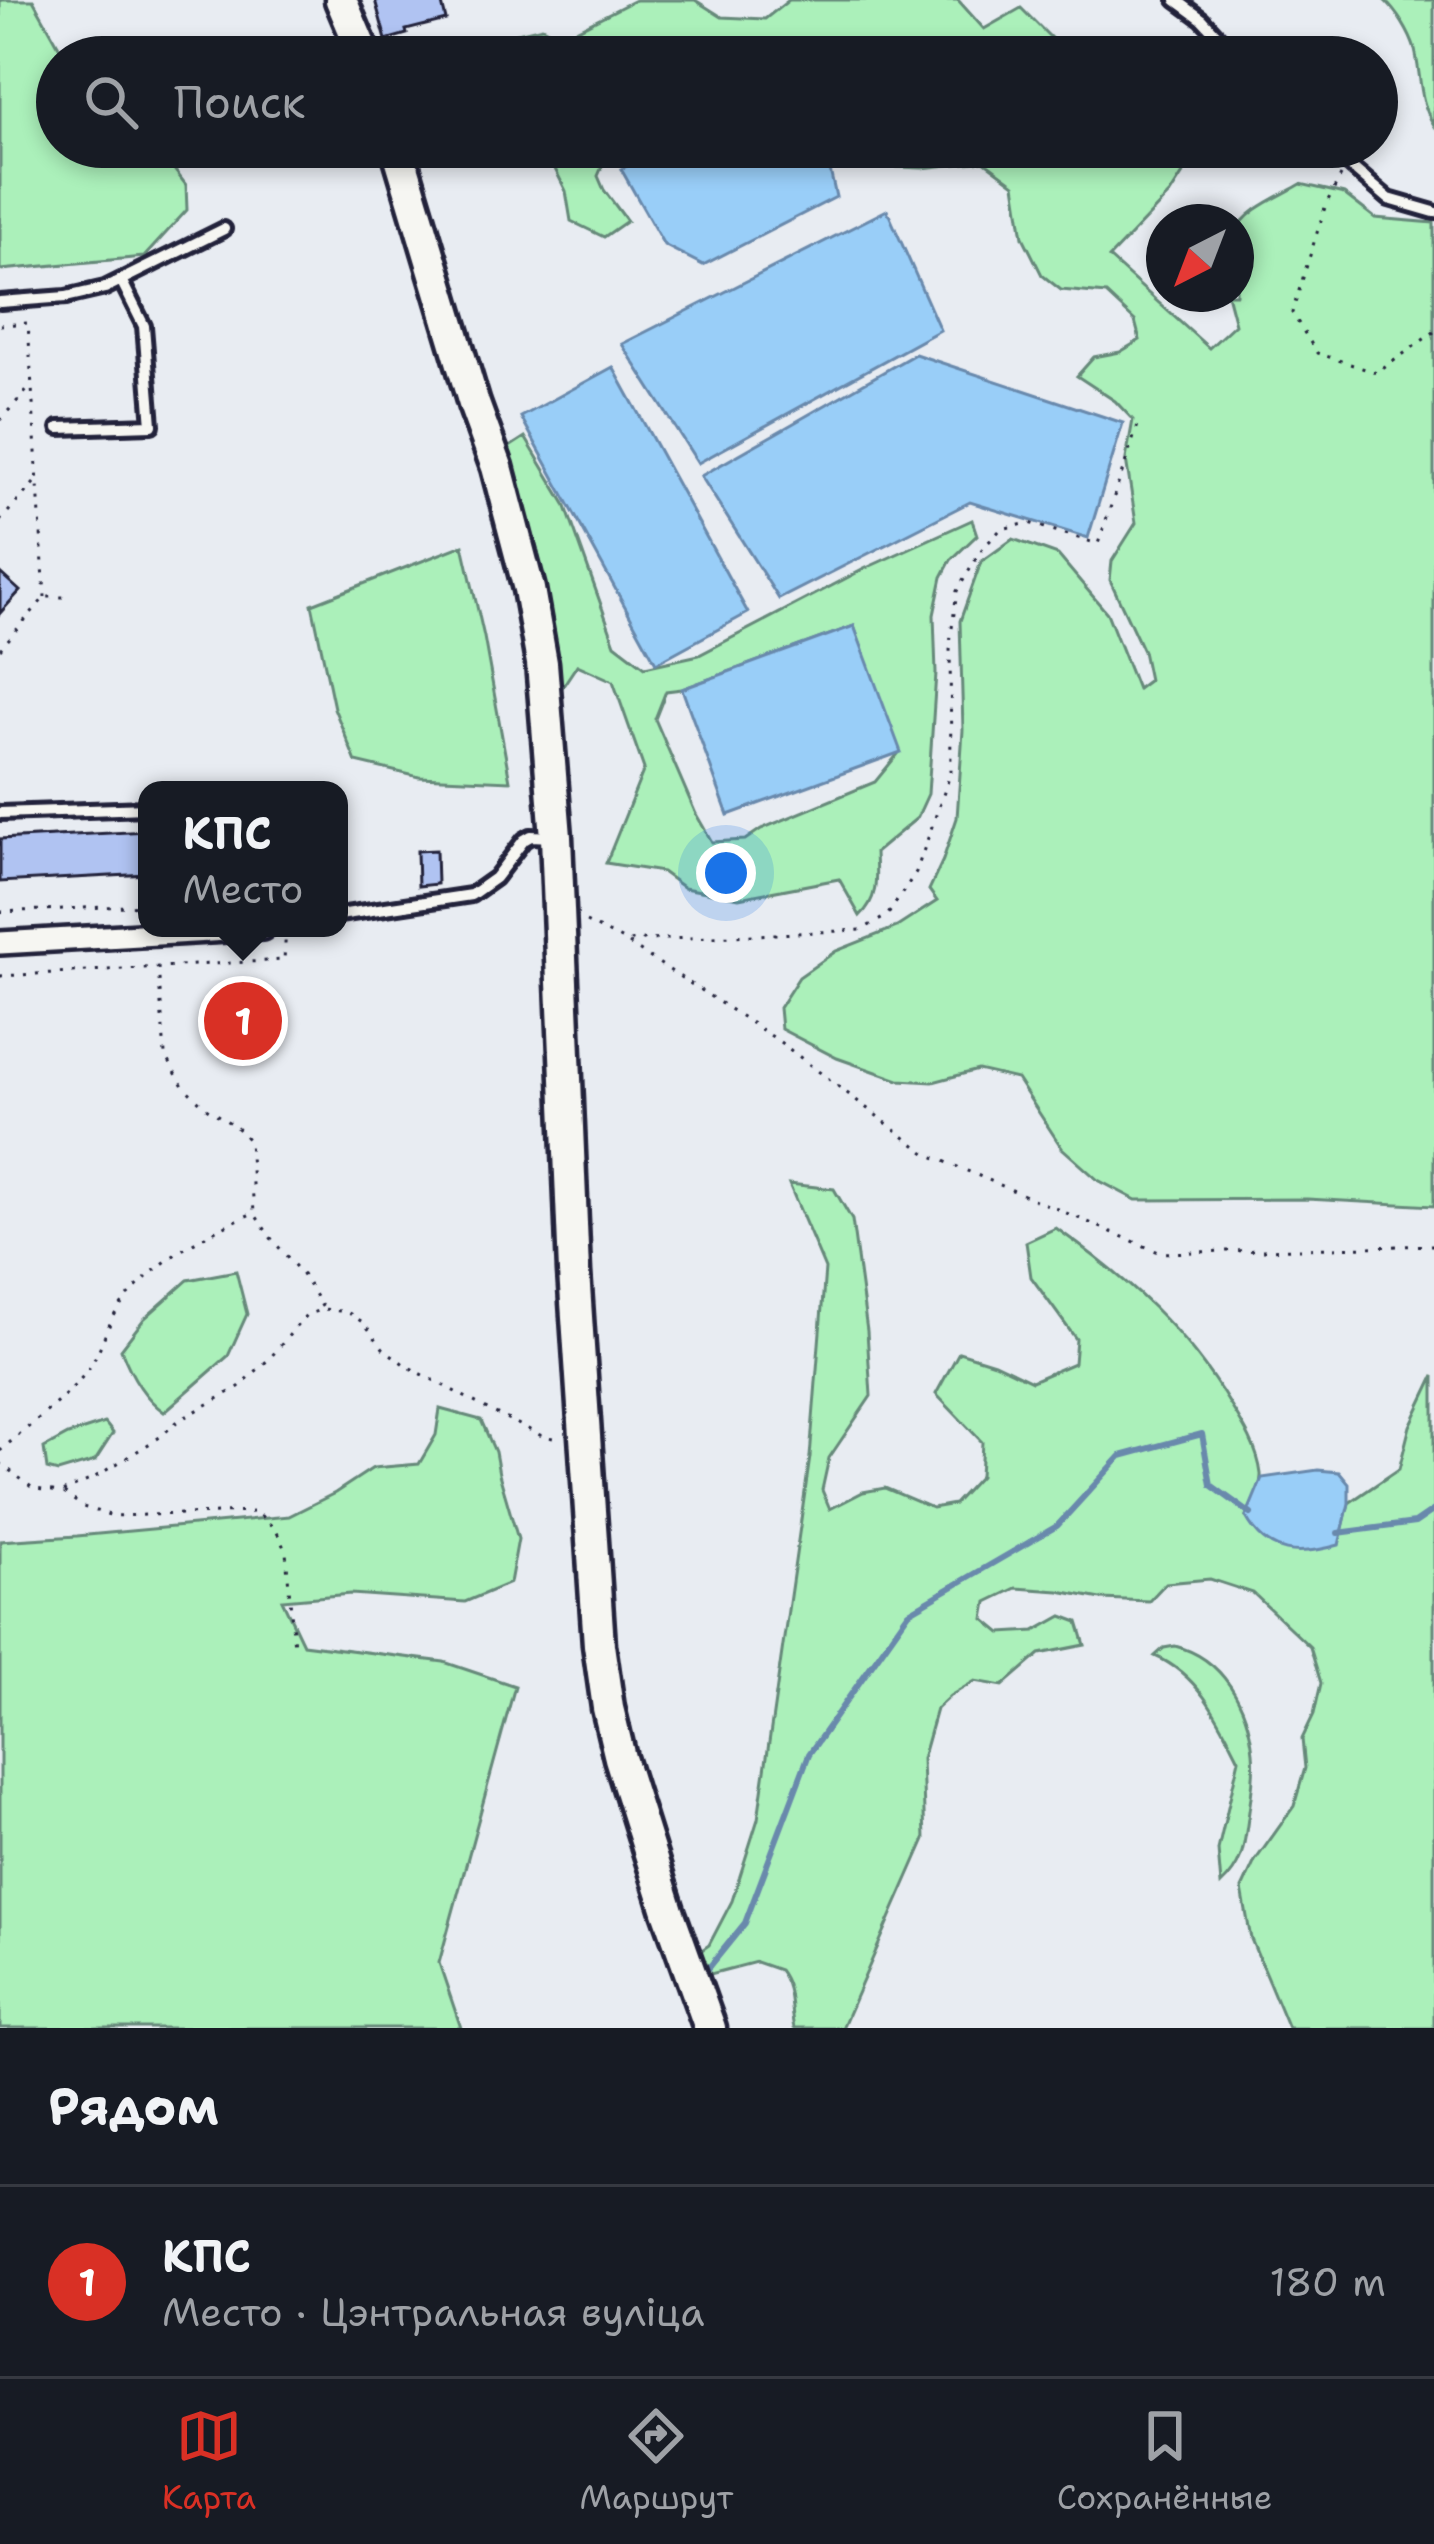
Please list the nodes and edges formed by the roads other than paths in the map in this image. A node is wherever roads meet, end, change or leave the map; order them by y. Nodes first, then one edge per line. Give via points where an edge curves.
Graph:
1 (341, 0) edge
2 (1176, 0) edge
3 (356, 36) edge
4 (1218, 36) edge
5 (403, 168) edge
6 (1352, 168) edge
7 (1434, 212) edge
8 (224, 230) dead end
9 (121, 280) junction
10 (0, 302) edge
11 (59, 428) dead end
12 (138, 808) edge
13 (0, 813) edge
14 (556, 836) junction
15 (348, 914) edge
16 (138, 935) edge
17 (0, 943) edge
18 (710, 2028) edge

1 - 3 street
2 - 4 lane
5 - 14 street via 529,589
6 - 7 lane via 1389,199
8 - 9 lane
9 - 10 lane via 66,297
9 - 11 lane via 144,326 152,425
12 - 13 lane
14 - 15 lane via 524,840 471,895
14 - 18 street via 599,1645 620,1758
16 - 17 street

